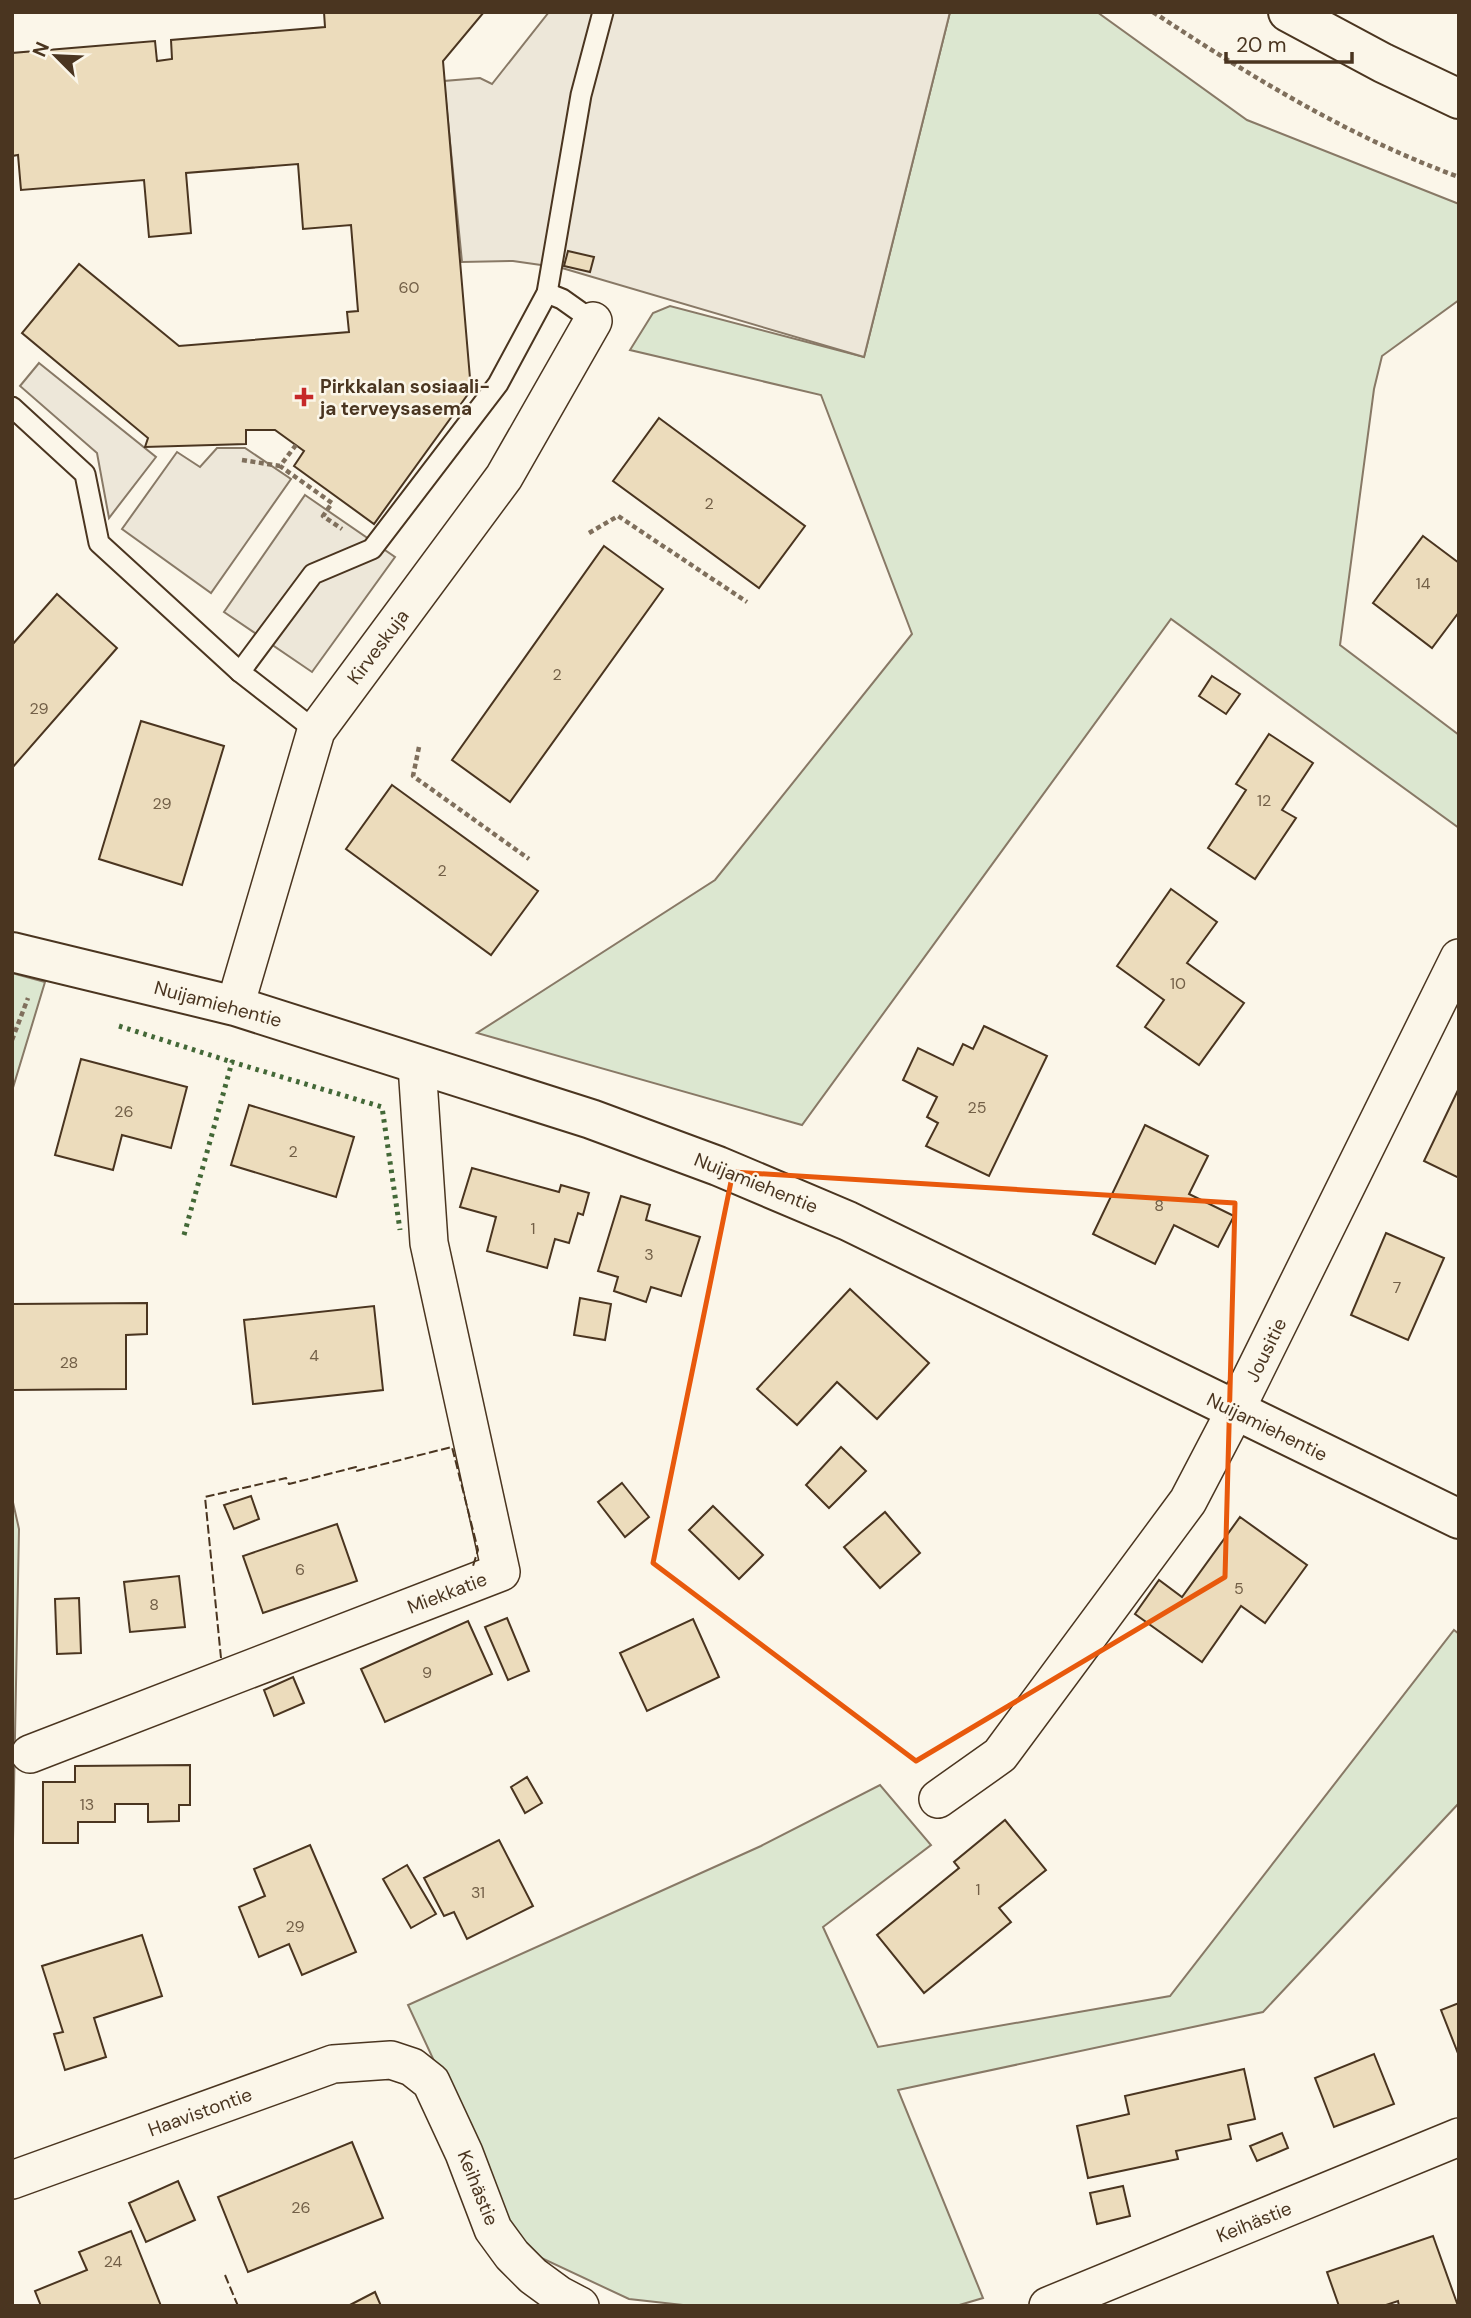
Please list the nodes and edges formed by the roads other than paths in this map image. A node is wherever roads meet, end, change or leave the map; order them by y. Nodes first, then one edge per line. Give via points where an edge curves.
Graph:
1 (603, 12) edge
2 (1288, 12) edge
3 (1459, 99) edge
4 (548, 293) junction
5 (593, 321) joint
6 (12, 407) edge
7 (240, 672) junction
8 (316, 731) junction
9 (12, 952) edge
10 (1459, 958) edge
11 (234, 1006) junction
12 (417, 1066) junction
13 (1235, 1411) junction
14 (1459, 1519) edge
15 (30, 1754) dead end
16 (938, 1800) dead end
17 (391, 2060) joint
18 (1459, 2137) edge
19 (12, 2180) edge
20 (580, 2306) edge
21 (1048, 2306) edge

1 - 4 lane via 581,95
2 - 3 street
4 - 5 lane
4 - 7 lane via 498,384 372,549 313,574
5 - 8 street, Kirveskuja via 504,477
6 - 7 lane via 85,474 99,543
7 - 8 lane
8 - 11 street, Kirveskuja
9 - 11 street, Nuijamiehentie
10 - 13 street, Jousitie
11 - 12 street, Nuijamiehentie
12 - 13 street, Nuijamiehentie via 591,1119 718,1166 848,1221
12 - 15 street, Miekkatie via 429,1244 501,1572
13 - 14 street, Nuijamiehentie
13 - 16 street, Jousitie via 1188,1501 1000,1755
17 - 19 street, Haavistontie via 333,2064
17 - 20 street, Keihästie via 412,2067 430,2082 464,2152 493,2229 512,2255 558,2295
18 - 21 street, Keihästie

